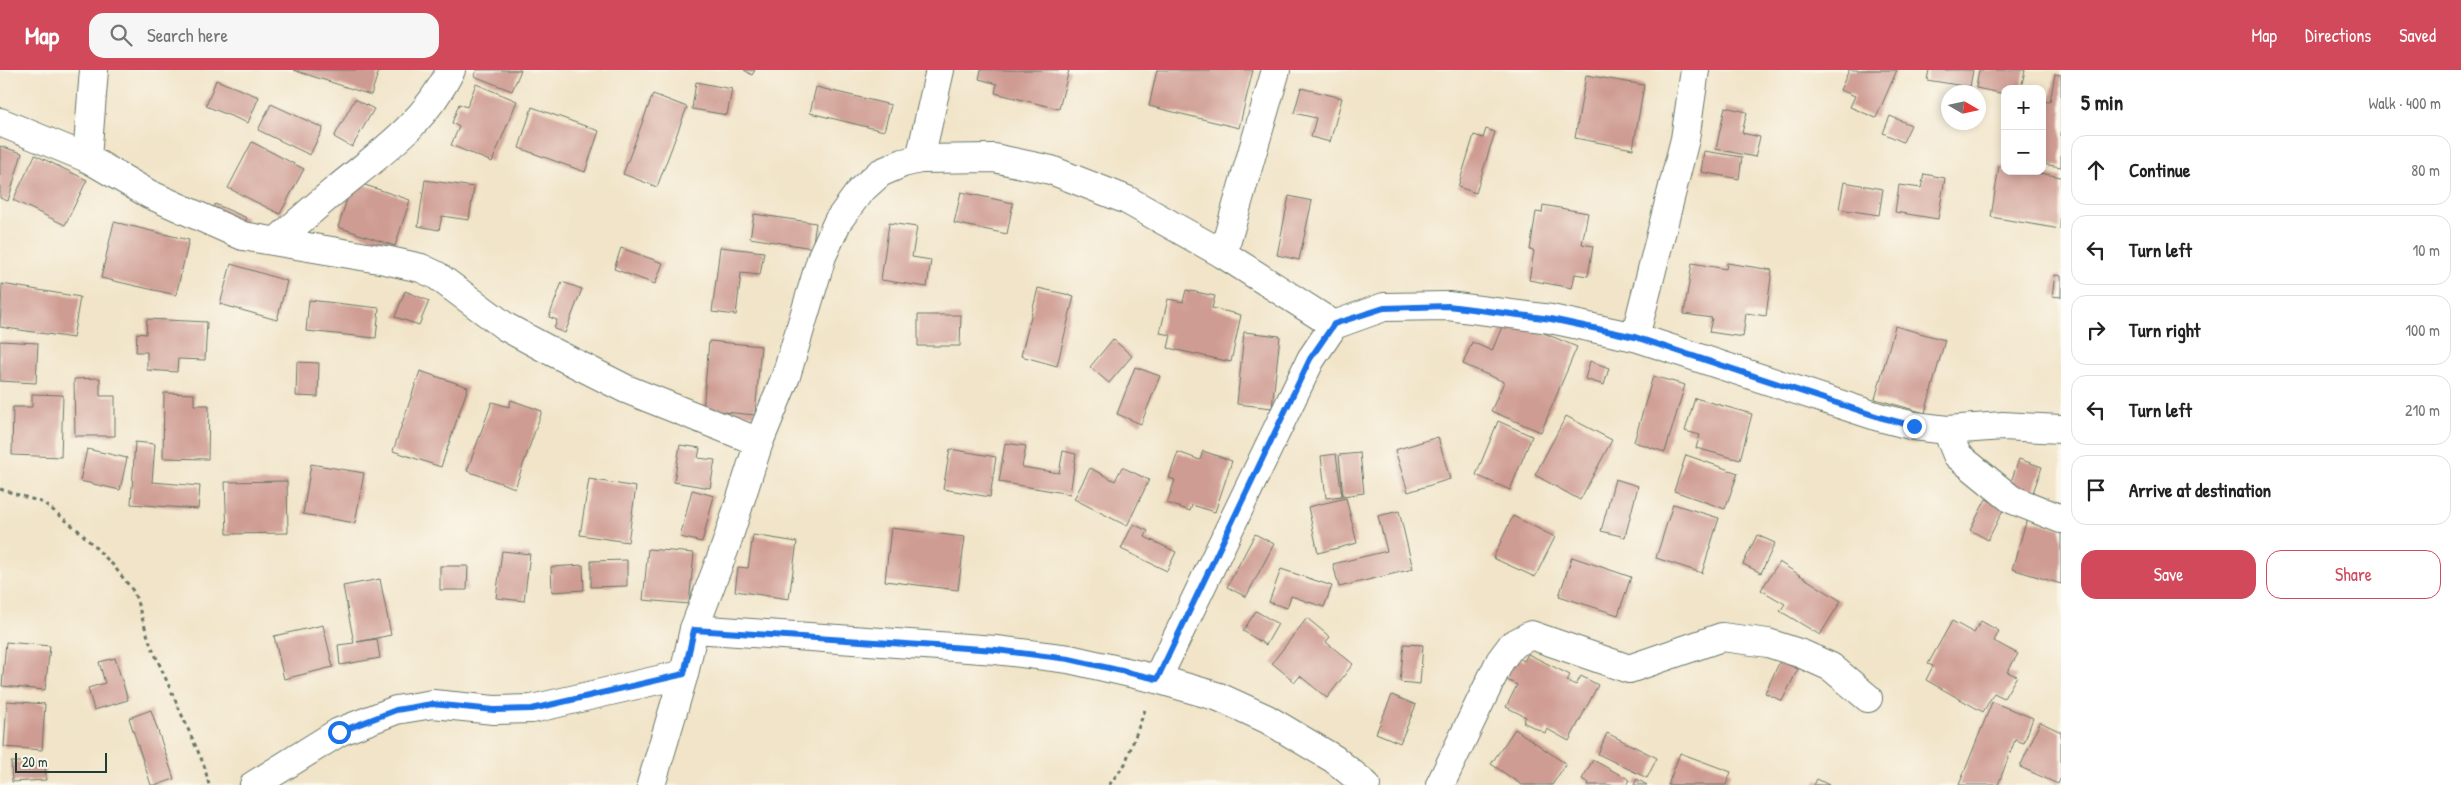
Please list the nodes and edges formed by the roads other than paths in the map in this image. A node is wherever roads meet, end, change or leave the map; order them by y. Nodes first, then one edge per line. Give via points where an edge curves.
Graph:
1 (94, 70) edge
2 (451, 70) edge
3 (940, 70) edge
4 (1276, 70) edge
5 (1695, 70) edge
6 (0, 122) edge
7 (87, 158) junction
8 (920, 158) junction
9 (277, 241) junction
10 (1224, 254) junction
11 (1334, 324) junction
12 (1635, 337) junction
13 (2061, 429) edge
14 (1947, 430) junction
15 (758, 442) junction
16 (2061, 520) edge
17 (694, 630) junction
18 (684, 674) junction
19 (1157, 679) junction
20 (1868, 698) dead end
21 (254, 785) edge
22 (651, 785) edge
23 (1366, 785) edge
24 (1440, 785) edge

1 - 7 street
2 - 9 street via 420,118
3 - 8 street
4 - 10 street
5 - 12 street via 1685,140
6 - 7 street
7 - 9 street via 148,194 208,222 243,236
8 - 10 street via 994,158 1051,170 1127,200
8 - 15 street via 880,174 860,191 838,221 822,256 786,376
9 - 15 street via 385,260 429,272 506,327 553,352 626,389
10 - 11 street
11 - 12 street via 1384,308 1448,306 1551,319
11 - 19 street via 1310,359
12 - 14 street via 1879,417
13 - 14 street via 2003,426
14 - 16 street via 1957,454 2011,499
15 - 17 street via 726,546
17 - 18 street
17 - 19 street via 996,650 1069,659
18 - 21 street via 532,709 494,710 432,704 396,710 339,732
18 - 22 street
19 - 23 street via 1219,698 1267,719 1334,759
20 - 24 street via 1832,667 1768,643 1722,637 1629,669 1530,635 1512,645 1500,661

